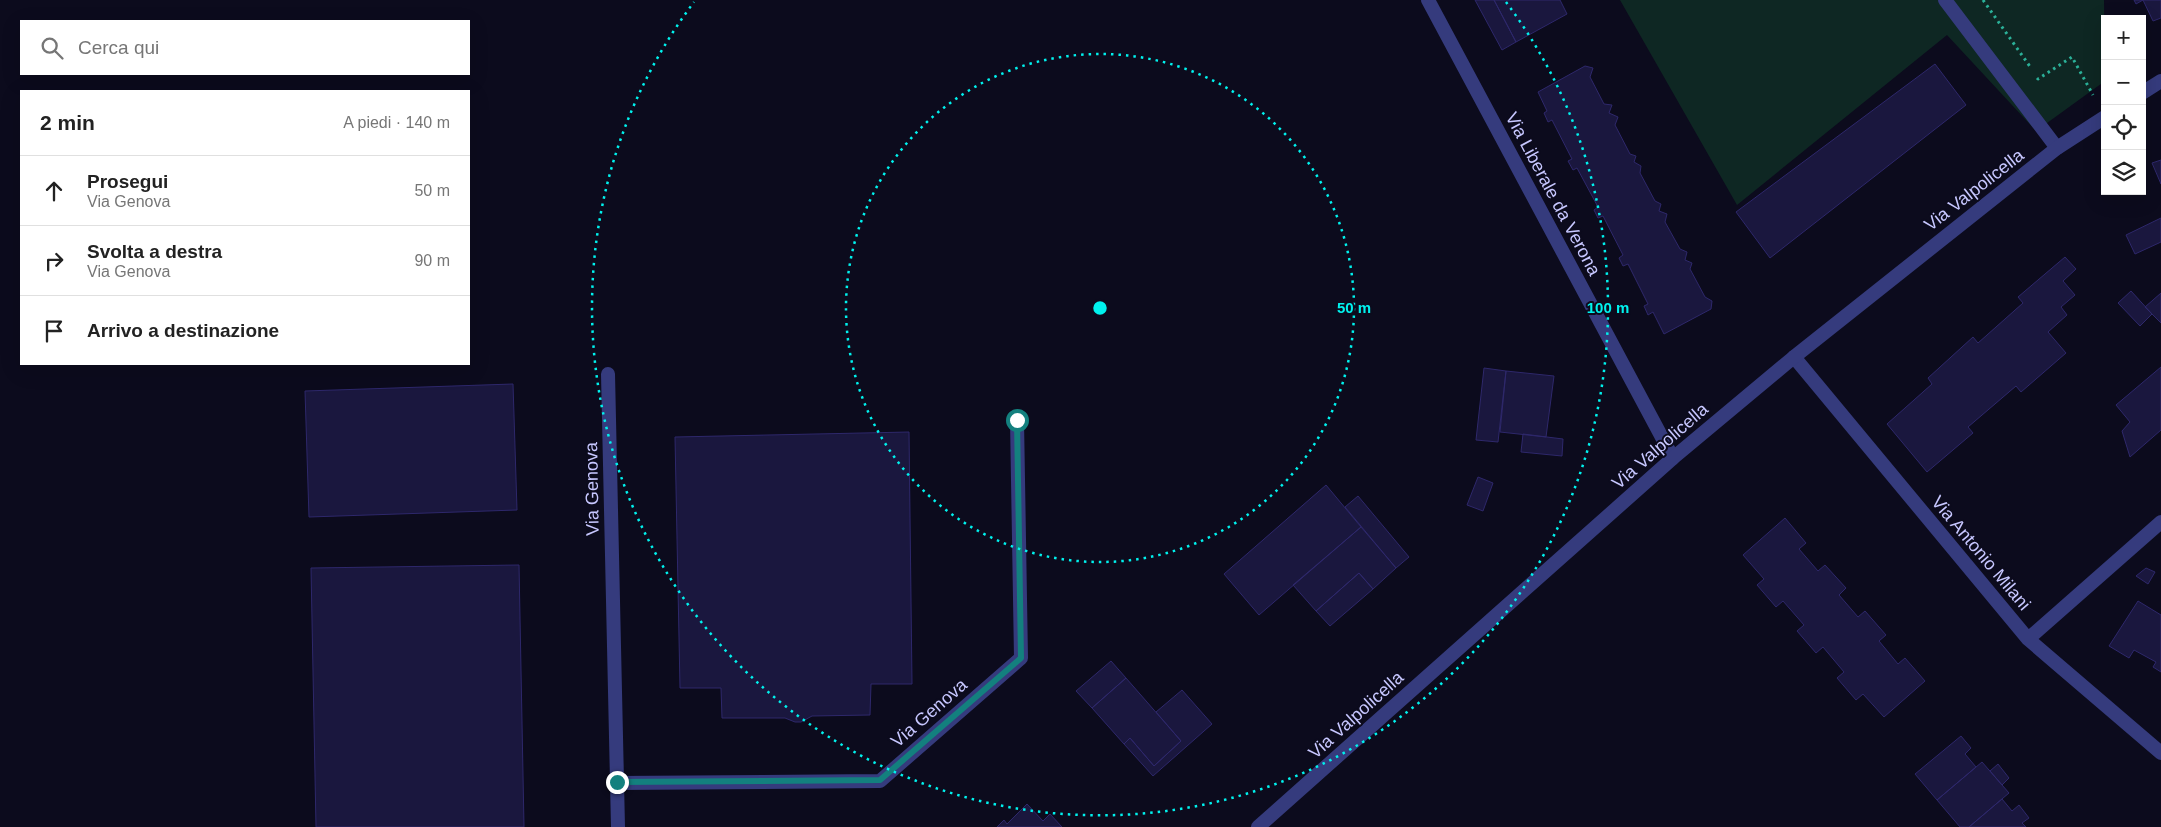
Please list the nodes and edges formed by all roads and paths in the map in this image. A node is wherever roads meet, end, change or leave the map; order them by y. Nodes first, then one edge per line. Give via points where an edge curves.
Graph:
1 (1428, 0) edge
2 (1945, 0) edge
3 (1983, 0) edge
4 (2161, 81) edge
5 (2146, 90) edge
6 (2096, 99) dead end
7 (2101, 120) edge
8 (2057, 148) junction
9 (1794, 357) junction
10 (608, 374) dead end
11 (1017, 420) dead end
12 (1673, 458) junction
13 (2161, 522) edge
14 (2028, 639) junction
15 (2161, 753) edge
16 (617, 782) junction
17 (618, 827) edge
18 (1258, 827) edge

1 - 12 street, Via Liberale da Verona
2 - 8 street
3 - 6 path via 2038,79 2072,57
4 - 5 street
7 - 8 street, Via Valpolicella
8 - 9 street, Via Valpolicella
9 - 12 street, Via Valpolicella
9 - 14 street, Via Antonio Milani
10 - 16 street, Via Genova
11 - 16 street, Via Genova via 1021,658 880,780
12 - 18 street, Via Valpolicella
13 - 14 street
14 - 15 street, Via Antonio Milani
16 - 17 street, Via Genova

